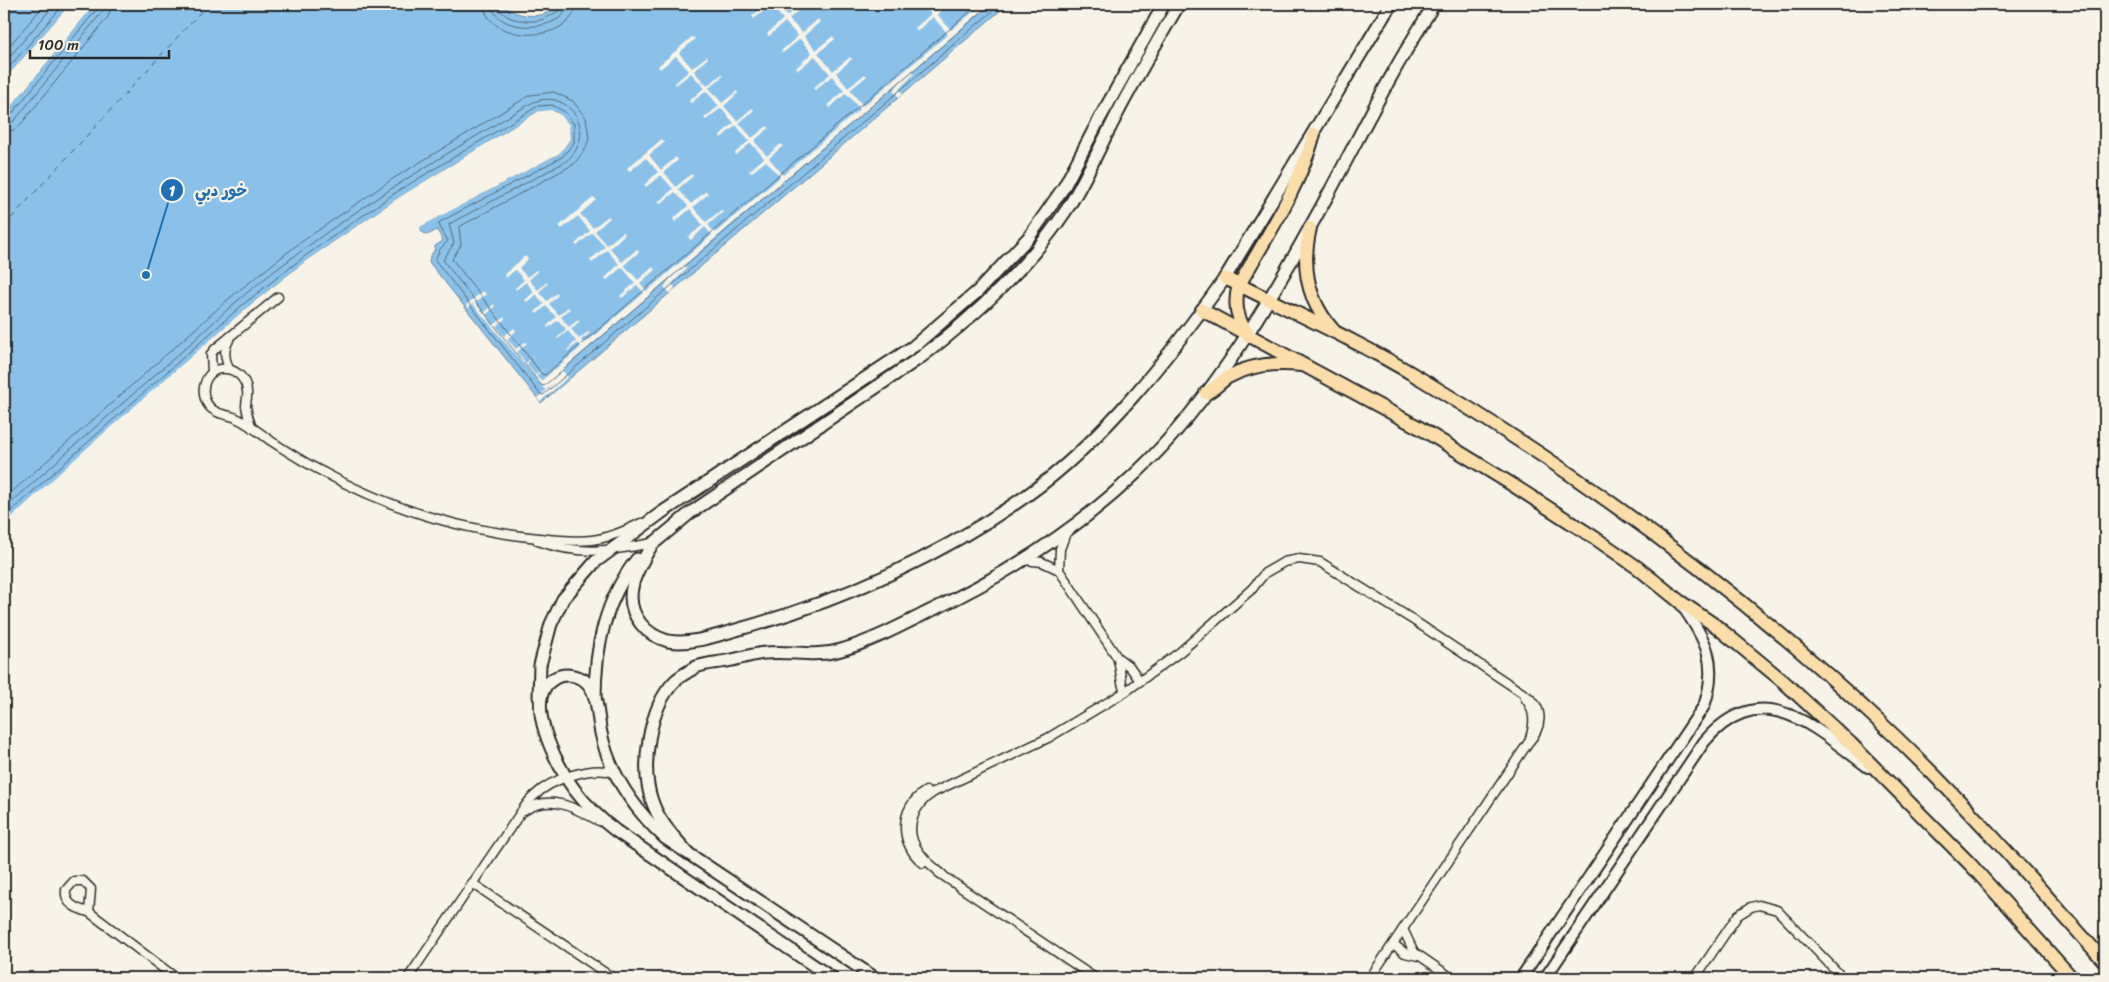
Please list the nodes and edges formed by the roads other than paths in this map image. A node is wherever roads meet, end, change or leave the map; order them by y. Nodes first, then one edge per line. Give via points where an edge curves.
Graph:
1 (1164, 4) edge
2 (1180, 4) edge
3 (1390, 4) edge
4 (1434, 4) edge
5 (1314, 134) junction
6 (1310, 228) junction
7 (1225, 278) junction
8 (1239, 285) junction
9 (278, 297) dead end
10 (1269, 300) junction
11 (1202, 310) junction
12 (1248, 334) junction
13 (1337, 334) junction
14 (231, 336) junction
15 (1309, 367) junction
16 (229, 369) junction
17 (212, 372) junction
18 (1206, 393) junction
19 (252, 428) junction
20 (661, 513) junction
21 (1067, 530) junction
22 (522, 536) junction
23 (653, 543) junction
24 (607, 551) junction
25 (1024, 560) junction
26 (1059, 570) junction
27 (1679, 601) junction
28 (1116, 657) junction
29 (1140, 681) junction
30 (1126, 692) junction
31 (539, 697) junction
32 (595, 698) junction
33 (615, 773) junction
34 (567, 778) junction
35 (1890, 783) junction
36 (519, 815) junction
37 (616, 831) junction
38 (688, 853) junction
39 (472, 883) junction
40 (90, 912) junction
41 (1403, 929) junction
42 (1393, 944) junction
43 (1418, 956) junction
44 (2105, 962) edge
45 (176, 978) edge
46 (408, 978) edge
47 (613, 978) edge
48 (832, 978) edge
49 (875, 978) edge
50 (1095, 978) edge
51 (1370, 978) edge
52 (1452, 978) edge
53 (1521, 978) edge
54 (1545, 978) edge
55 (1695, 978) edge
56 (1843, 978) edge
57 (2072, 978) edge

1 - 20 main road via 1056,200 1029,237 978,291 914,346
2 - 23 main road via 1066,210 988,301 922,357 690,513
3 - 5 main road
4 - 6 main road
5 - 7 main road
5 - 8 main road via 1298,178
6 - 10 main road
6 - 13 main road via 1305,256 1308,285 1319,312
7 - 8 main road
7 - 11 main road
8 - 10 main road
8 - 12 main road via 1236,308
9 - 14 street
10 - 12 main road
10 - 13 main road
11 - 12 main road
11 - 23 main road via 1094,438 1029,494 956,540 845,593 763,623 695,640 657,638 638,620 630,595 632,582
12 - 15 main road
12 - 18 main road
13 - 44 main road via 1419,377 1544,456 1666,543 1758,616 1847,692 1919,760 2000,844
14 - 16 street via 224,357
14 - 17 street via 211,354
15 - 18 main road via 1284,363 1250,367 1229,376
15 - 27 main road via 1420,428 1552,510 1638,568
16 - 17 street
16 - 19 street via 238,373 245,382 247,415
17 - 19 street via 204,384 207,405 215,412 236,417
18 - 21 main road via 1135,474
19 - 22 street via 324,472 378,498 463,526
20 - 22 street via 622,532 592,540
20 - 24 main road
21 - 25 main road
21 - 26 street via 1060,549
22 - 24 street via 574,551
23 - 24 street
23 - 32 main road via 625,574 607,612 597,653
24 - 31 main road via 583,573 557,611 543,651
25 - 26 street via 1042,562
25 - 38 main road via 947,603 840,651 814,655 764,653 698,667 678,678 663,695 654,718 648,780 651,800 659,818
26 - 28 street
27 - 35 main road via 1716,626 1784,682
27 - 53 street via 1697,626 1709,651 1710,679 1704,706
28 - 29 street via 1130,667
28 - 30 street
29 - 30 street
29 - 41 street via 1187,646 1274,572 1290,565 1308,564 1335,571 1534,702 1540,716 1537,733
30 - 50 street via 1048,738 953,782 932,788 910,806 904,823 906,841 915,857
31 - 32 main road via 549,681 567,675 585,681
31 - 34 main road via 546,735
32 - 33 main road via 602,741
33 - 34 street via 591,771
33 - 38 main road via 648,822
34 - 36 street via 534,796
34 - 37 main road via 586,805
35 - 54 street via 1813,726 1785,712 1754,710 1726,721 1704,742
35 - 57 main road via 1971,865
36 - 37 street via 541,803 560,803 578,809
36 - 39 street
37 - 48 main road
38 - 49 main road
39 - 46 street
39 - 47 street
40 - 40 street via 92,894 89,886 83,881 70,883 65,894 68,902
40 - 45 street
41 - 42 street
41 - 43 street
42 - 43 street
42 - 51 street
43 - 52 street
55 - 56 street via 1738,915 1760,905 1776,910

